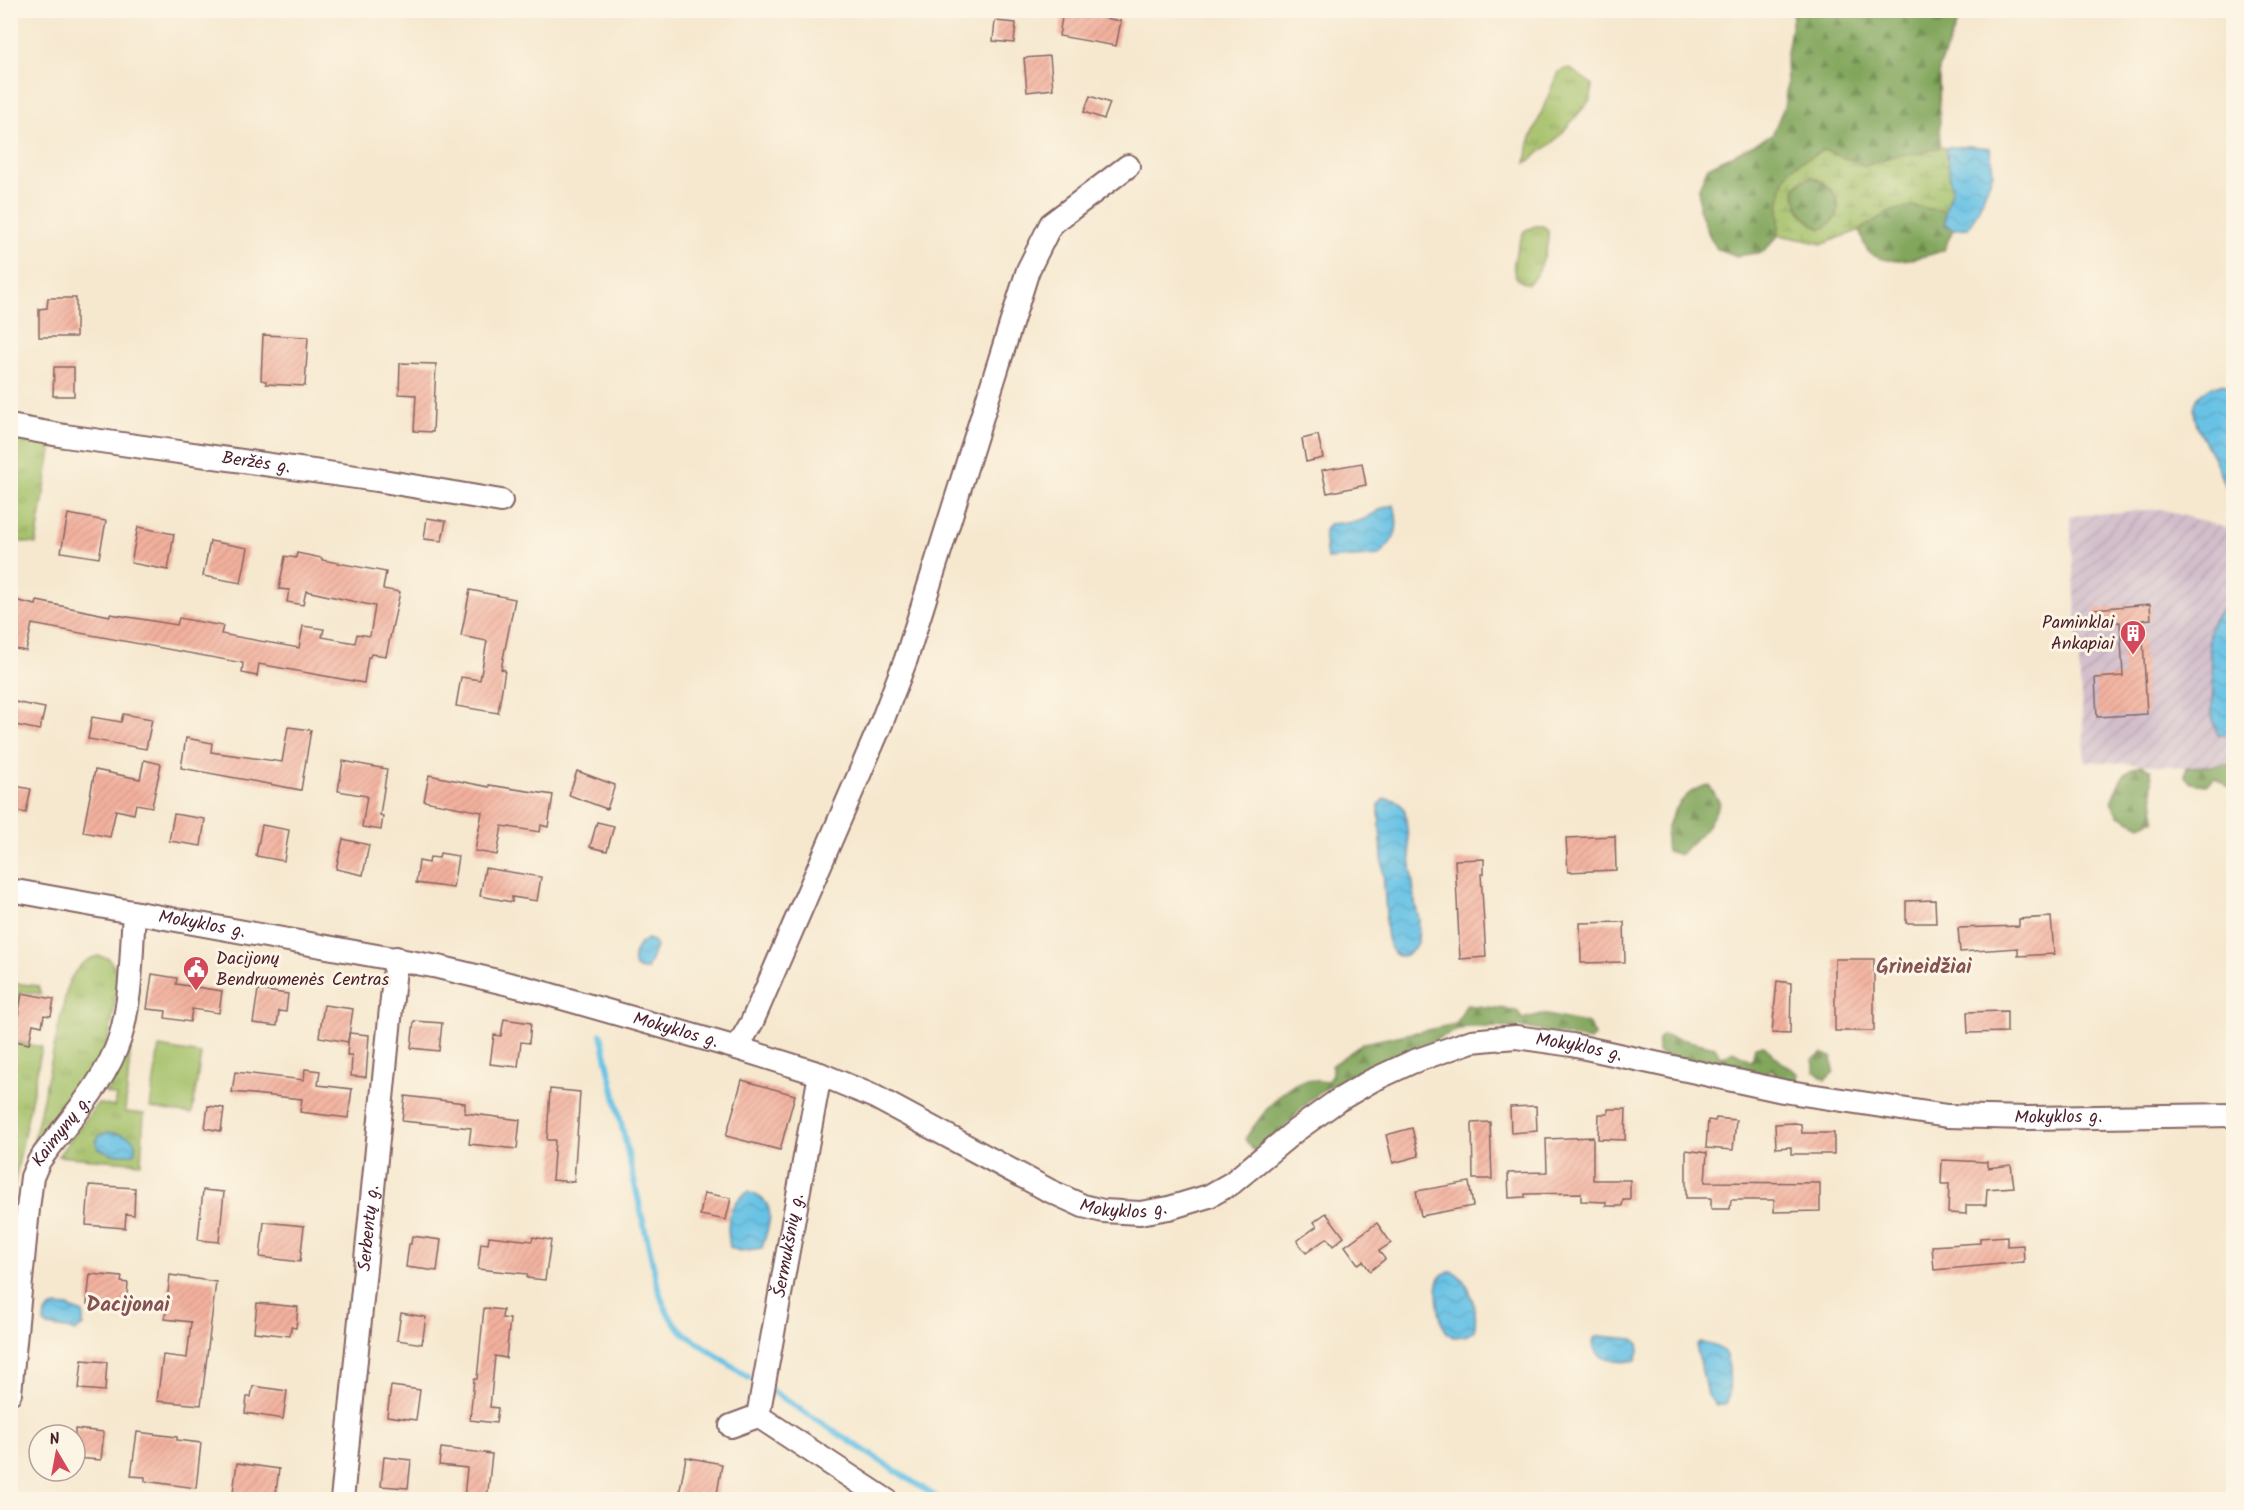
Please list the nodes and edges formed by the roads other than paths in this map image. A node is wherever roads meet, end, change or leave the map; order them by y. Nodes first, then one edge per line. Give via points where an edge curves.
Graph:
1 (1128, 166) dead end
2 (10, 426) edge
3 (501, 501) dead end
4 (10, 890) edge
5 (134, 913) junction
6 (396, 958) junction
7 (737, 1048) junction
8 (820, 1074) junction
9 (2234, 1115) edge
10 (10, 1393) edge
11 (758, 1416) junction
12 (731, 1426) dead end
13 (342, 1500) edge
14 (886, 1500) edge

1 - 7 street via 1051,224 1028,270 906,659 850,797 752,1022
2 - 3 street, Beržės g.
4 - 5 street, Mokyklos g.
5 - 6 street, Mokyklos g.
5 - 10 street, Kaimynų g. via 129,987 119,1039 100,1079 39,1161 32,1177
6 - 7 street, Mokyklos g. via 534,990
6 - 13 street, Serbentų g.
7 - 8 street, Mokyklos g.
8 - 9 street, Mokyklos g. via 875,1097 1048,1190 1083,1206 1120,1213 1169,1208 1209,1196 1232,1183 1337,1101 1371,1081 1472,1041 1492,1039 1516,1037 1572,1045 1783,1091 1947,1116
8 - 11 street, Šermukšnių g.
11 - 12 street
11 - 14 street

